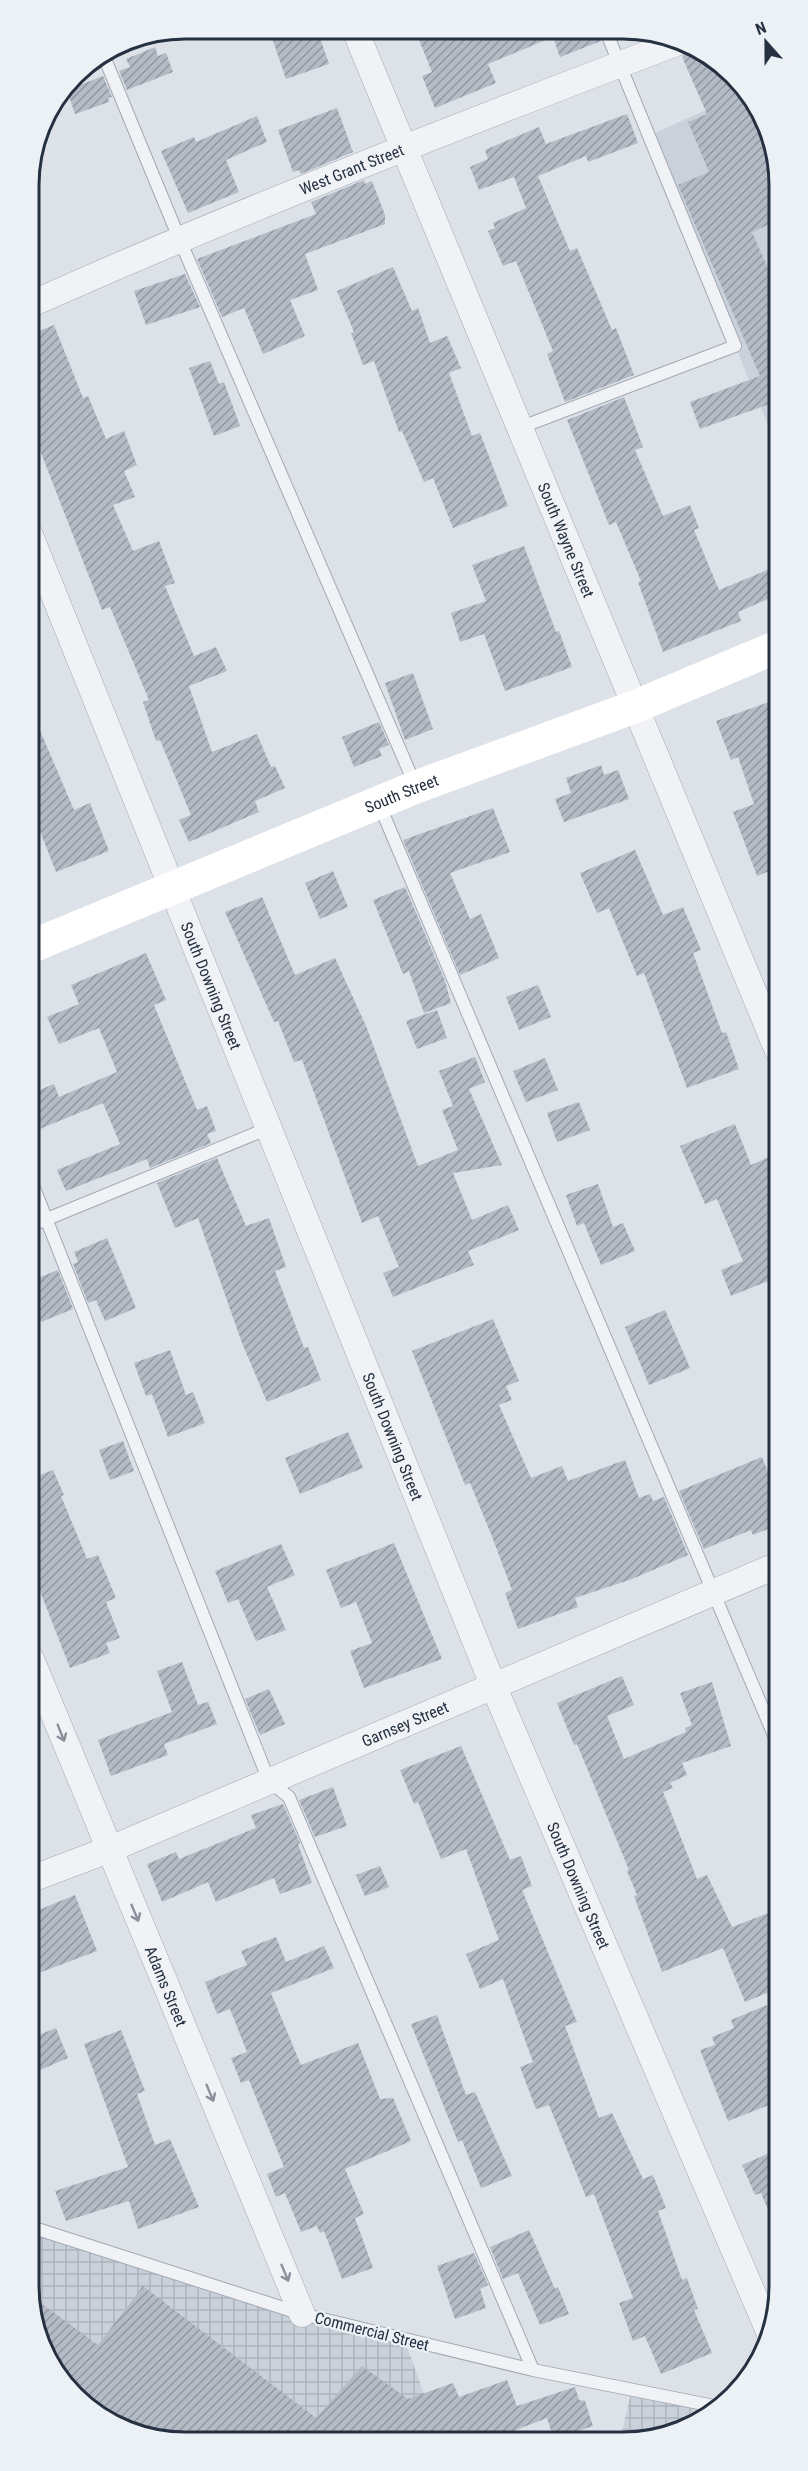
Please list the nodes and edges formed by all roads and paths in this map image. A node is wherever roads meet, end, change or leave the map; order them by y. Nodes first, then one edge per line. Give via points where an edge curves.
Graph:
1 (359, 39) edge
2 (609, 39) edge
3 (668, 46) edge
4 (106, 62) edge
5 (619, 65) junction
6 (402, 147) junction
7 (179, 238) junction
8 (39, 301) edge
9 (519, 428) junction
10 (39, 557) edge
11 (769, 650) edge
12 (634, 707) junction
13 (416, 787) junction
14 (379, 803) junction
15 (172, 889) junction
16 (39, 942) edge
17 (769, 1030) edge
18 (268, 1128) junction
19 (39, 1201) edge
20 (46, 1219) junction
21 (39, 1222) edge
22 (769, 1569) edge
23 (712, 1593) junction
24 (39, 1679) edge
25 (493, 1684) junction
26 (769, 1726) edge
27 (269, 1781) junction
28 (108, 1850) junction
29 (39, 1876) edge
30 (39, 2230) edge
31 (302, 2313) junction
32 (765, 2321) edge
33 (533, 2370) junction
34 (708, 2405) edge

1 - 6 street, South Wayne Street
2 - 5 lane
3 - 5 street, West Grant Street
4 - 7 lane
5 - 6 street, West Grant Street
5 - 9 lane via 735,346
6 - 7 street, West Grant Street
6 - 9 street, South Wayne Street
7 - 8 street, West Grant Street
7 - 13 lane
9 - 12 street, South Wayne Street
10 - 15 street, South Downing Street
11 - 12 street, South Street
12 - 13 street, South Street
12 - 17 street, South Wayne Street
13 - 14 street, South Street
14 - 15 street, South Street
14 - 23 lane
15 - 16 street, South Street
15 - 18 street, South Downing Street
18 - 20 lane
18 - 25 street, South Downing Street
19 - 20 lane
20 - 21 lane
20 - 27 lane
22 - 23 street, Garnsey Street
23 - 25 street, Garnsey Street
23 - 26 lane
24 -> 28 street, Adams Street
25 - 27 street, Garnsey Street
25 - 32 street, South Downing Street
27 - 28 street, Garnsey Street
27 - 33 lane via 289,1797
28 - 29 street, Garnsey Street
28 -> 31 street, Adams Street
30 - 31 lane, Commercial Street
31 - 33 lane, Commercial Street
33 - 34 lane, Commercial Street

